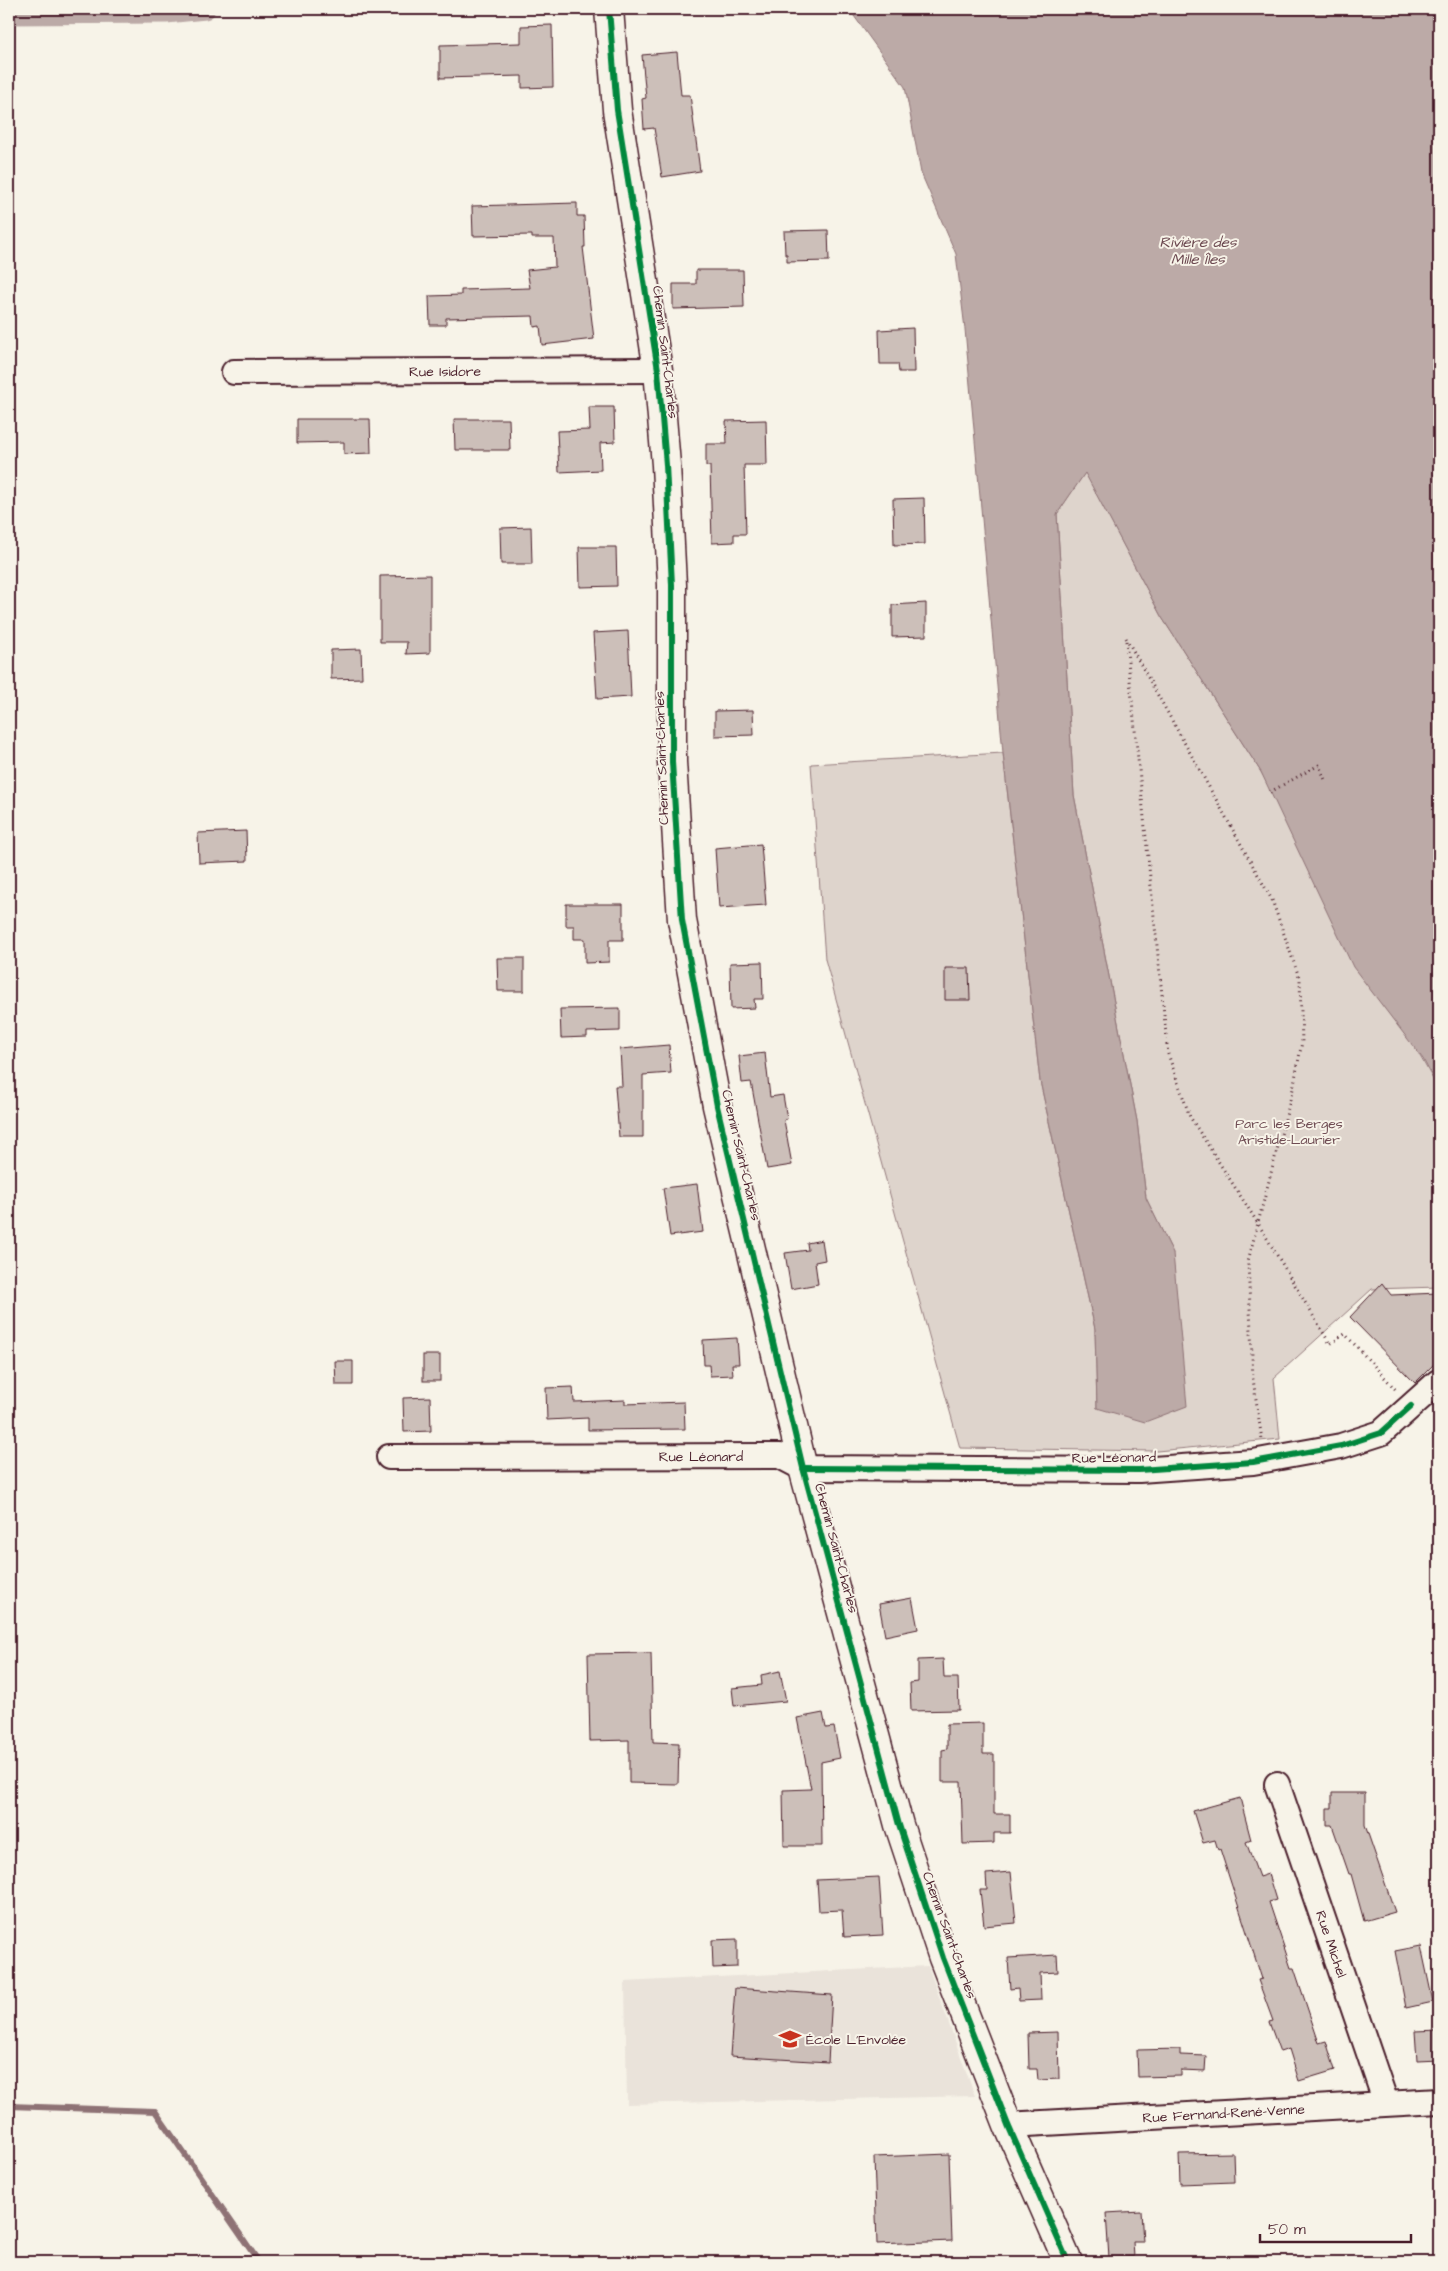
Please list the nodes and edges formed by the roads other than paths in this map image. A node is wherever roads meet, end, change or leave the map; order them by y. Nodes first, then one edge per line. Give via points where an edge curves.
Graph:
1 (609, 9) edge
2 (658, 370) junction
3 (234, 372) dead end
4 (1438, 1382) dead end
5 (389, 1457) dead end
6 (803, 1468) junction
7 (1278, 1784) dead end
8 (1439, 2100) edge
9 (1386, 2103) junction
10 (1008, 2125) junction
11 (1068, 2262) edge

1 - 2 main road, Chemin Saint-Charles via 617,110
2 - 3 street, Rue Isidore
2 - 6 main road, Chemin Saint-Charles via 672,585 672,762 682,920 717,1106
4 - 6 street, Rue Léonard via 1381,1433 1341,1446 1265,1460 1138,1470
5 - 6 street, Rue Léonard via 780,1456
6 - 10 main road, Chemin Saint-Charles via 899,1825 943,1958
7 - 9 street, Rue Michel
8 - 9 street, Rue Fernand-René-Venne
9 - 10 street, Rue Fernand-René-Venne
10 - 11 main road, Chemin Saint-Charles

